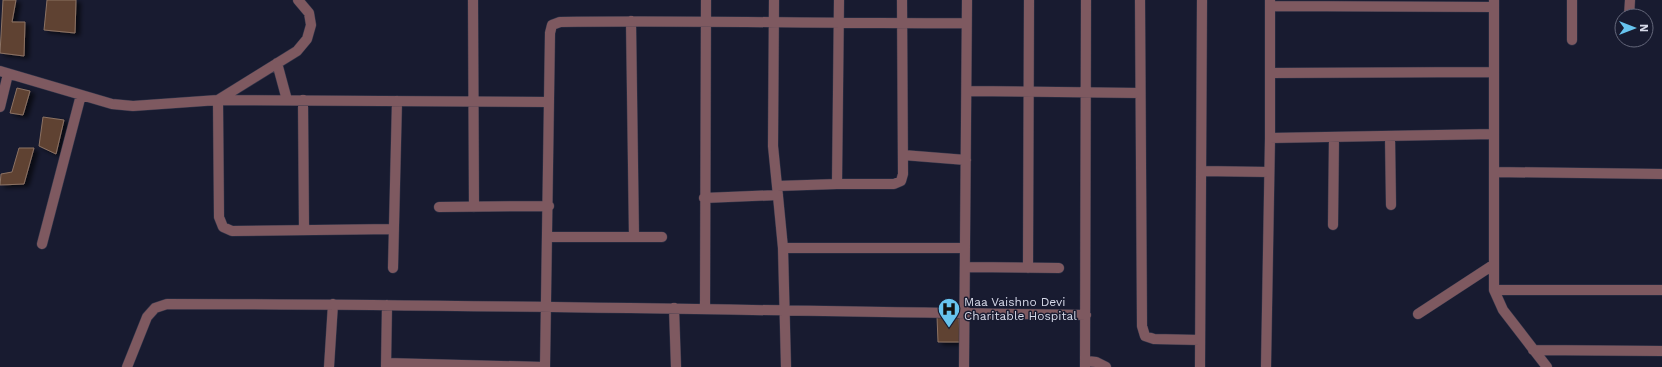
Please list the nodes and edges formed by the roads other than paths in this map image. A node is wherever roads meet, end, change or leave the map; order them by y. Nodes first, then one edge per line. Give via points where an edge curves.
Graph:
1 (298, 0) edge
2 (473, 0) edge
3 (706, 0) edge
4 (774, 0) edge
5 (838, 0) edge
6 (902, 0) edge
7 (967, 0) edge
8 (1029, 0) edge
9 (1086, 0) edge
10 (1140, 0) edge
11 (1202, 0) edge
12 (1572, 0) edge
13 (1270, 3) edge
14 (1494, 3) edge
15 (631, 21) junction
16 (706, 22) junction
17 (902, 23) junction
18 (966, 23) junction
19 (774, 24) junction
20 (839, 24) junction
21 (1572, 40) dead end
22 (277, 63) junction
23 (4, 72) edge
24 (1494, 72) junction
25 (1270, 73) junction
26 (967, 91) junction
27 (1029, 92) junction
28 (1140, 93) junction
29 (1087, 94) junction
30 (81, 95) junction
31 (218, 100) junction
32 (287, 100) junction
33 (303, 100) junction
34 (397, 101) junction
35 (474, 102) junction
36 (549, 102) junction
37 (0, 107) edge
38 (1494, 134) junction
39 (1390, 136) junction
40 (1334, 137) junction
41 (1270, 138) junction
42 (903, 155) junction
43 (966, 160) junction
44 (1201, 171) junction
45 (1269, 172) junction
46 (1494, 172) junction
47 (1662, 174) edge
48 (837, 184) junction
49 (777, 190) junction
50 (704, 198) junction
51 (1391, 205) dead end
52 (549, 206) junction
53 (439, 207) dead end
54 (474, 207) junction
55 (1333, 225) dead end
56 (304, 229) junction
57 (394, 229) junction
58 (548, 237) junction
59 (634, 237) junction
60 (662, 237) dead end
61 (42, 244) dead end
62 (783, 248) junction
63 (965, 248) junction
64 (1493, 265) junction
65 (966, 267) junction
66 (393, 268) dead end
67 (1028, 268) junction
68 (1059, 268) dead end
69 (1494, 290) junction
70 (1662, 290) edge
71 (333, 304) junction
72 (387, 305) junction
73 (547, 306) junction
74 (674, 308) junction
75 (705, 308) junction
76 (785, 311) junction
77 (964, 314) junction
78 (1418, 314) dead end
79 (1086, 315) junction
80 (1200, 340) junction
81 (1533, 350) junction
82 (1662, 352) edge
83 (1085, 364) edge
84 (386, 365) edge
85 (127, 367) edge
86 (329, 367) edge
87 (545, 367) edge
88 (676, 367) edge
89 (786, 367) edge
90 (964, 367) edge
91 (1106, 367) edge
92 (1200, 367) edge
93 (1266, 367) edge
94 (1547, 367) edge

1 - 22 street via 309,13 311,26 307,39 297,50
2 - 35 street
3 - 16 street
4 - 19 street
5 - 20 street
6 - 17 street
7 - 18 street
8 - 27 street
9 - 29 street
10 - 28 street
11 - 44 street
12 - 21 street
13 - 14 street
13 - 25 street
14 - 24 street
15 - 16 street
15 - 36 street via 560,22 552,26
15 - 59 street
16 - 19 street
16 - 50 street
17 - 18 street
17 - 20 street
17 - 42 street
18 - 26 street
19 - 20 street
19 - 49 street via 773,132
20 - 48 street
22 - 31 street
22 - 32 street
23 - 30 street
23 - 37 street
24 - 25 street
24 - 38 street
25 - 41 street
26 - 27 street
26 - 43 street
27 - 29 street
27 - 67 street
28 - 29 street
28 - 80 street via 1142,301 1145,336 1154,339
29 - 79 street
30 - 31 street via 112,104 132,106
30 - 61 street
31 - 32 street
31 - 56 street via 219,217 223,227 232,231
32 - 33 street
33 - 34 street
33 - 56 street
34 - 35 street
34 - 57 street
35 - 36 street
35 - 54 street
36 - 52 street
38 - 39 street
38 - 46 street
39 - 40 street
39 - 51 street
40 - 41 street
40 - 55 street
41 - 45 street
42 - 43 street
42 - 48 street via 901,181 894,184
43 - 63 street
44 - 45 street
44 - 80 street
45 - 93 street
46 - 47 street
46 - 64 street
48 - 49 street
49 - 50 street
49 - 62 street
50 - 75 street
52 - 54 street
52 - 58 street
53 - 54 street
56 - 57 street
57 - 66 street
58 - 59 street
58 - 73 street
59 - 60 street
62 - 63 street
62 - 76 street
63 - 65 street
64 - 69 street
64 - 78 street
65 - 67 street
65 - 77 street
67 - 68 street
69 - 70 street
69 - 81 street via 1503,310
71 - 72 street
71 - 85 street via 167,304 155,308 147,317
71 - 86 street
72 - 73 street
72 - 84 street
73 - 74 street
73 - 87 street
74 - 75 street
74 - 88 street
75 - 76 street
76 - 77 street
76 - 89 street
77 - 79 street
77 - 90 street
79 - 83 street
80 - 92 street
81 - 82 street
81 - 94 street
83 - 91 street via 1096,362
84 - 87 street

